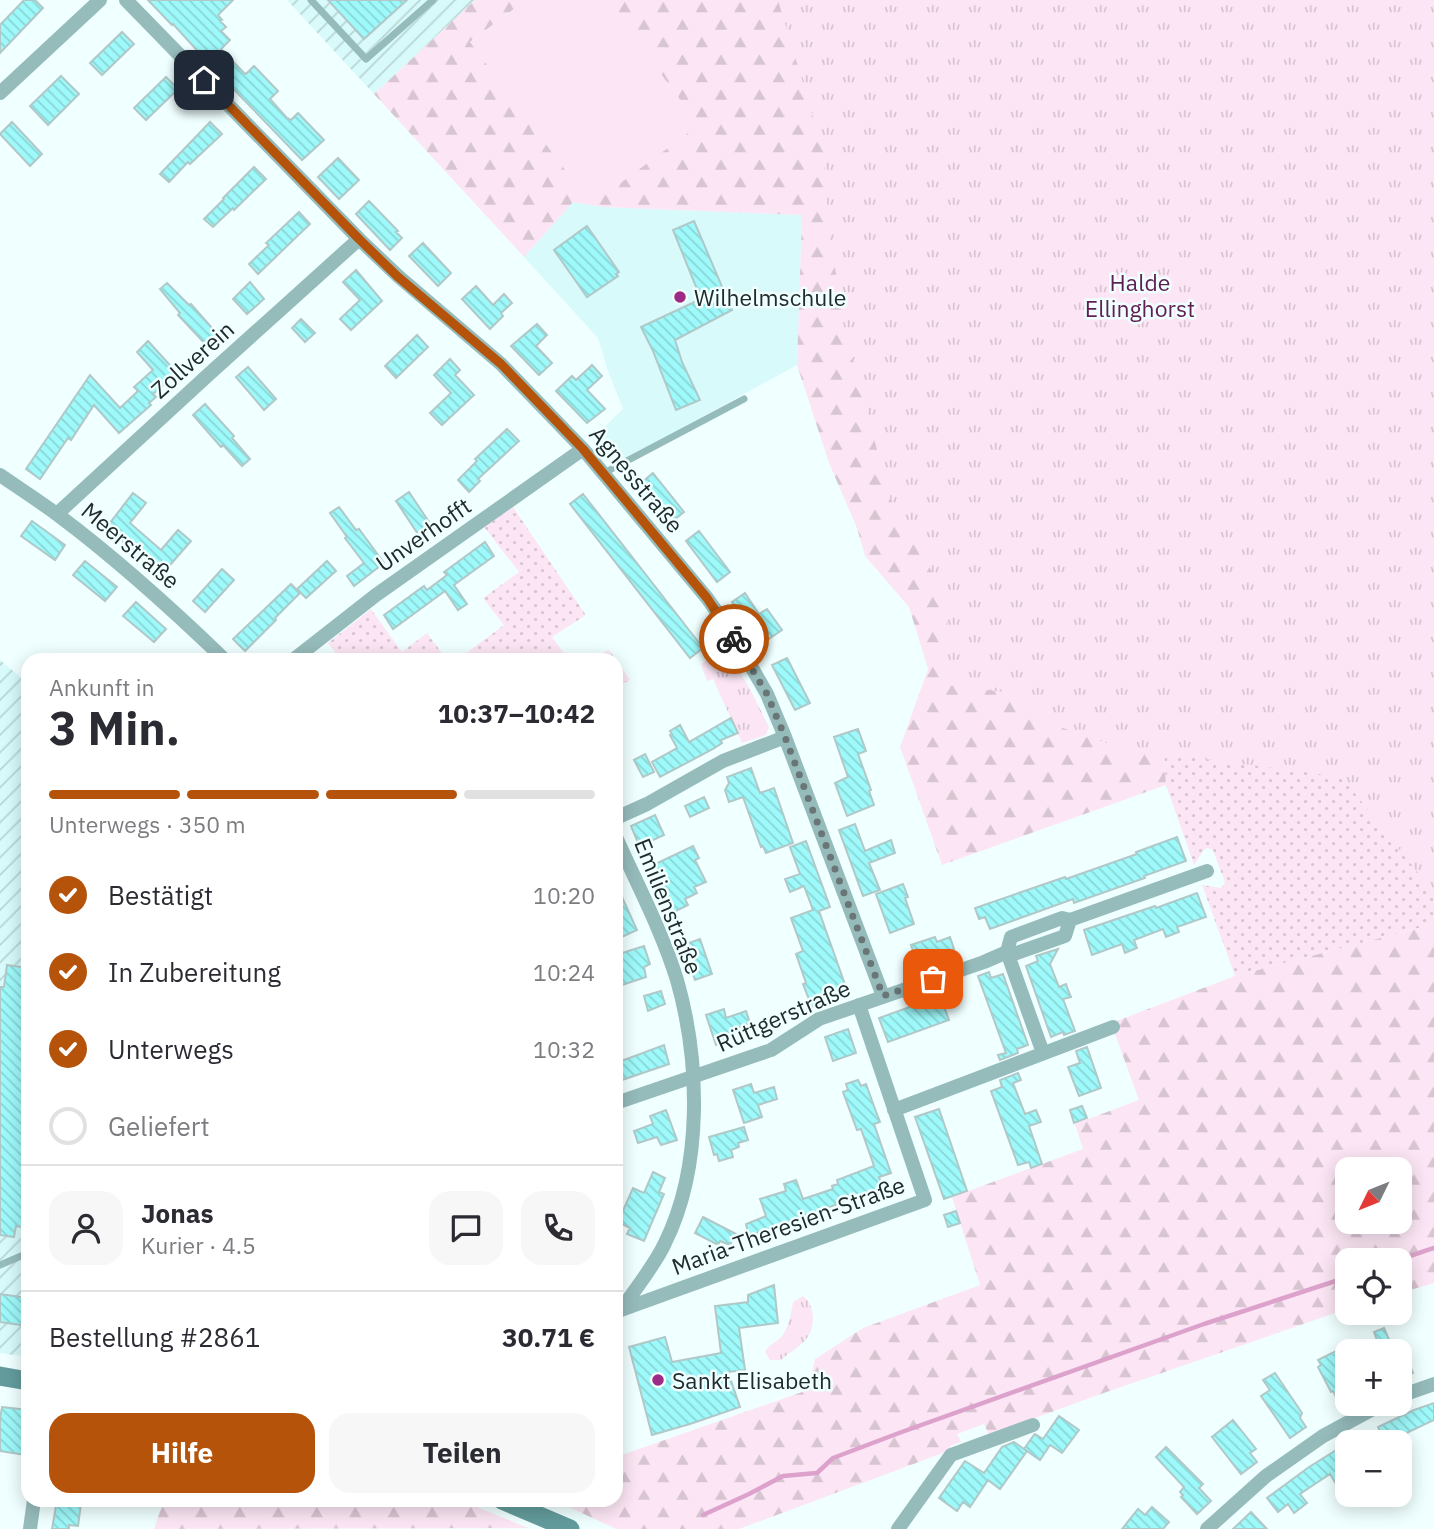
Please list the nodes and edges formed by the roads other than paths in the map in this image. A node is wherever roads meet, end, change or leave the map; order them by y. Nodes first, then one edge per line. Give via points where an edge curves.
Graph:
1 (100, 0) edge
2 (126, 0) edge
3 (311, 0) edge
4 (433, 0) edge
5 (0, 93) edge
6 (359, 239) junction
7 (744, 399) dead end
8 (583, 449) junction
9 (604, 473) junction
10 (0, 475) edge
11 (57, 514) junction
12 (218, 653) edge
13 (302, 653) edge
14 (785, 737) junction
15 (623, 815) edge
16 (623, 852) edge
17 (1207, 871) dead end
18 (1007, 952) junction
19 (883, 996) junction
20 (859, 1005) junction
21 (1113, 1027) dead end
22 (1044, 1053) junction
23 (693, 1077) junction
24 (623, 1101) edge
25 (894, 1110) junction
26 (21, 1256) edge
27 (0, 1265) edge
28 (623, 1306) edge
29 (623, 1311) edge
30 (0, 1376) edge
31 (21, 1380) edge
32 (1434, 1384) edge
33 (1412, 1392) edge
34 (1360, 1416) edge
35 (1033, 1425) dead end
36 (33, 1507) edge
37 (517, 1507) edge
38 (552, 1524) edge
39 (30, 1529) edge
40 (570, 1529) edge
41 (898, 1529) edge
42 (1207, 1529) edge

1 - 5 street
2 - 6 street, Agnesstraße
3 - 4 lane via 366,59
6 - 8 street, Agnesstraße via 501,364
6 - 11 street, Zollverein
7 - 9 lane
8 - 9 street, Agnesstraße
8 - 13 street, Unverhofft
9 - 14 street, Agnesstraße via 733,635
10 - 11 street, Meerstraße
11 - 12 street, Meerstraße
14 - 15 street via 723,761
14 - 19 street, Agnesstraße
16 - 23 street, Emilienstraße via 676,979
17 - 18 street, Rüttgerstraße via 1011,937
18 - 19 street, Rüttgerstraße
18 - 22 street
19 - 20 street, Rüttgerstraße
20 - 23 street, Rüttgerstraße via 819,1019 771,1050
20 - 25 street, Maria-Theresien-Straße
21 - 22 street
22 - 25 street
23 - 24 street, Rüttgerstraße
23 - 28 street, Emilienstraße via 687,1179 678,1212 665,1244
25 - 29 street, Maria-Theresien-Straße via 925,1200
26 - 27 lane
30 - 31 main road
32 - 33 street
34 - 42 street via 1266,1476
35 - 41 street via 951,1455
36 - 39 street
37 - 38 main road
38 - 40 main road

